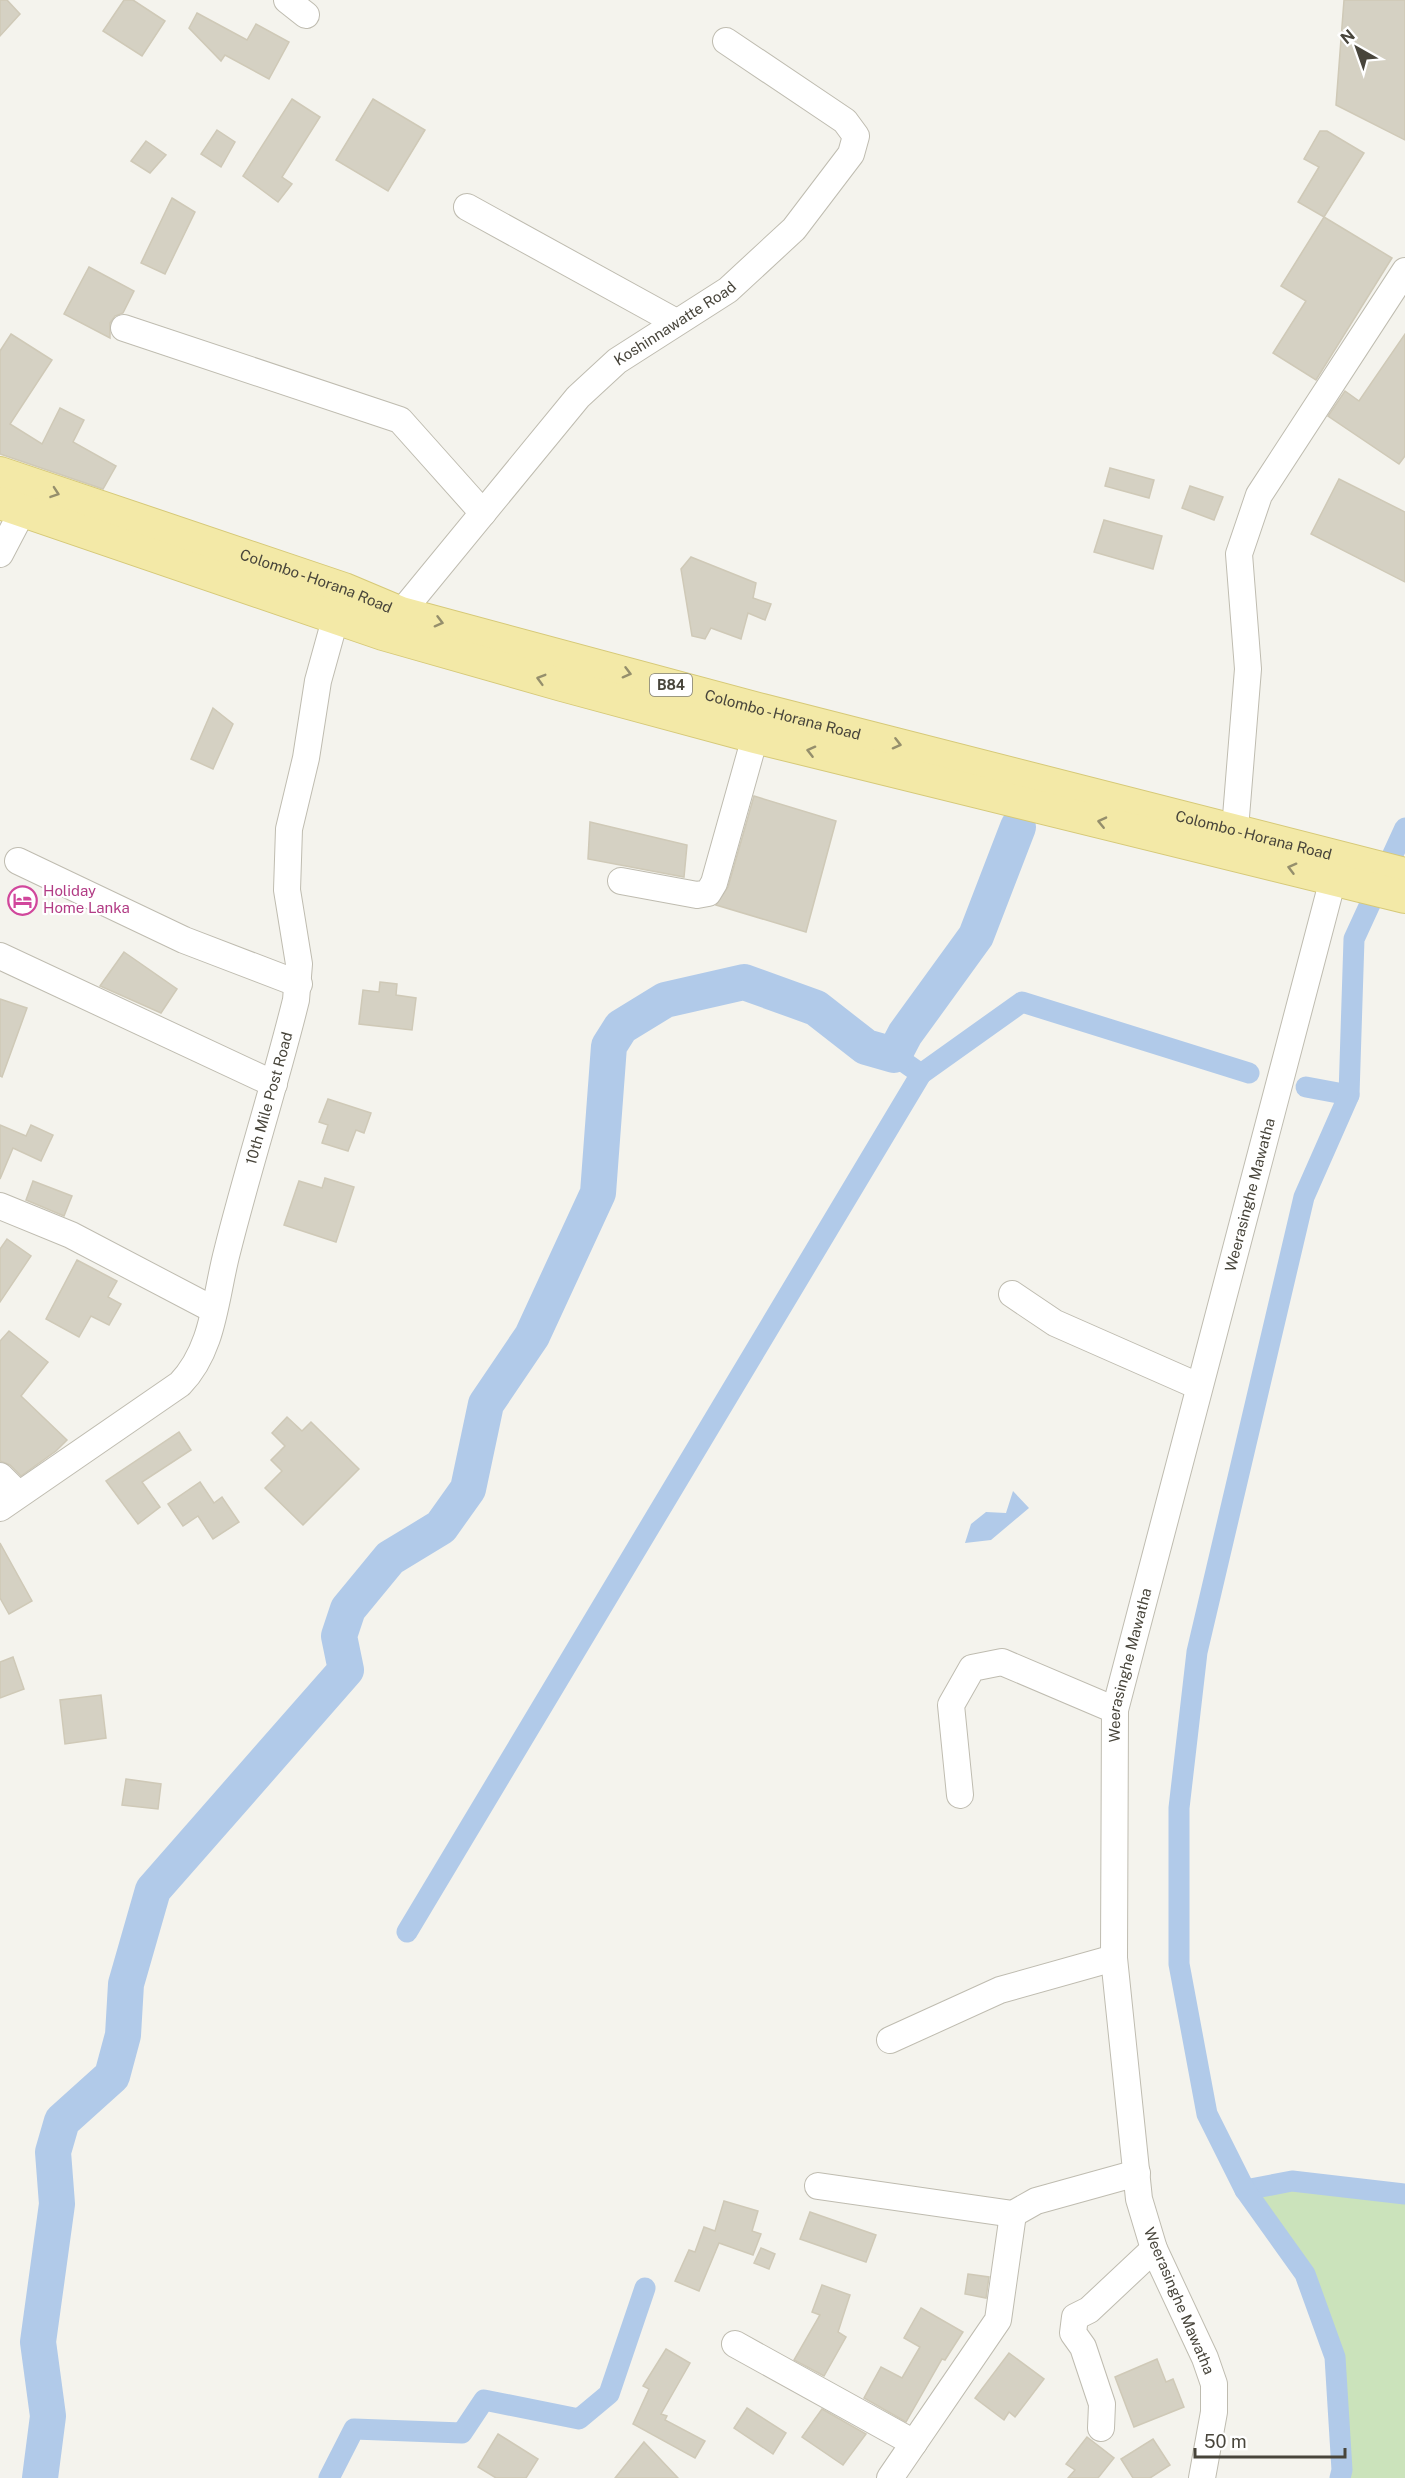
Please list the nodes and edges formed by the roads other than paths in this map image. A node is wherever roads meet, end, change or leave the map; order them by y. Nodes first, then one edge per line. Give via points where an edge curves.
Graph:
1 (726, 41) dead end
2 (467, 207) dead end
3 (1405, 271) edge
4 (676, 322) junction
5 (124, 328) dead end
6 (0, 473) edge
7 (11, 508) edge
8 (483, 513) junction
9 (0, 554) edge
10 (339, 603) junction
11 (392, 623) junction
12 (755, 737) junction
13 (1233, 841) junction
14 (18, 861) dead end
15 (1341, 870) junction
16 (1405, 874) edge
17 (621, 881) dead end
18 (1405, 897) edge
19 (0, 956) edge
20 (299, 984) junction
21 (274, 1084) junction
22 (0, 1206) edge
23 (1012, 1294) dead end
24 (214, 1310) junction
25 (1198, 1386) junction
26 (0, 1476) edge
27 (9, 1501) edge
28 (1115, 1710) junction
29 (960, 1795) dead end
30 (1114, 1958) junction
31 (890, 2040) dead end
32 (1137, 2173) junction
33 (818, 2186) dead end
34 (1012, 2214) junction
35 (1154, 2249) junction
36 (735, 2344) dead end
37 (1101, 2428) dead end
38 (914, 2443) junction
39 (890, 2478) edge
40 (1202, 2478) edge

1 - 4 street, Koshinnawatte Road via 845,121 856,136 855,145 794,229 728,290
2 - 4 street
3 - 13 street via 1259,495 1239,554 1248,669
4 - 8 street, Koshinnawatte Road via 616,361 578,397
5 - 8 street via 400,420
6 -> 10 main road, Colombo - Horana Road / B84
7 - 9 street
7 - 10 main road, Colombo - Horana Road / B84
8 - 11 street, Koshinnawatte Road
10 - 11 main road, Colombo - Horana Road / B84
10 - 20 street, 10th Mile Post Road via 318,681 306,758 289,829 287,890
12 -> 11 main road, Colombo - Horana Road / B84
11 -> 13 main road, Colombo - Horana Road / B84 via 762,710
13 -> 12 main road, Colombo - Horana Road / B84
12 - 17 street via 708,893 697,895
13 - 15 main road, Colombo - Horana Road / B84
14 - 20 street via 184,940
15 - 16 main road, Colombo - Horana Road / B84
15 - 18 main road, Colombo - Horana Road / B84
15 - 25 street, Weerasinghe Mawatha
19 - 21 street
20 - 21 street, 10th Mile Post Road
21 - 24 street, 10th Mile Post Road
22 - 24 street via 71,1235
23 - 25 street via 1055,1323
24 - 27 street, 10th Mile Post Road via 195,1369 180,1384
25 - 28 street, Weerasinghe Mawatha
26 - 27 street
28 - 29 street via 1002,1662 972,1668 951,1706
28 - 30 street, Weerasinghe Mawatha
30 - 31 street via 1000,1990
30 - 32 street, Weerasinghe Mawatha
32 - 34 street via 1036,2201
32 - 35 street, Weerasinghe Mawatha via 1139,2199
33 - 34 street
34 - 38 street via 998,2320
35 - 37 street via 1089,2310 1075,2317 1073,2333 1083,2347 1102,2404
35 - 40 street, Weerasinghe Mawatha via 1214,2384 1214,2412
36 - 38 street
38 - 39 street

